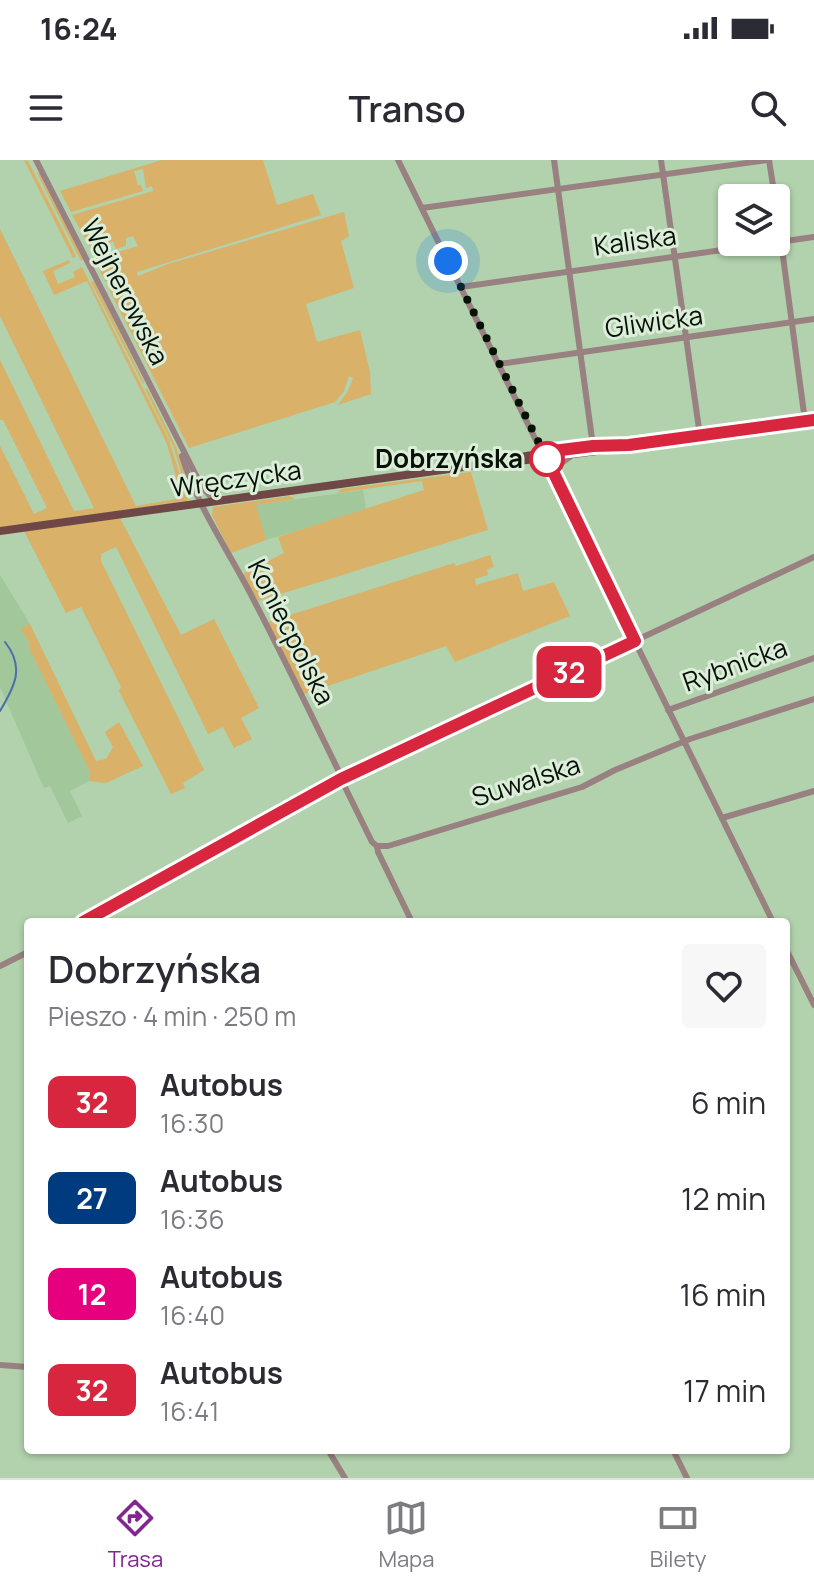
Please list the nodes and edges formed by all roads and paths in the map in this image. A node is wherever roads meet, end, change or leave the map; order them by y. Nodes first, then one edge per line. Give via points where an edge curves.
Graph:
1 (36, 160) edge
2 (398, 160) edge
3 (554, 160) edge
4 (661, 160) edge
5 (769, 160) edge
6 (663, 176) junction
7 (773, 184) edge
8 (558, 189) junction
9 (422, 208) junction
10 (814, 237) edge
11 (790, 241) edge
12 (718, 250) edge
13 (675, 256) junction
14 (784, 256) edge
15 (569, 271) junction
16 (461, 287) junction
17 (814, 319) edge
18 (791, 322) junction
19 (687, 338) junction
20 (581, 353) junction
21 (499, 364) junction
22 (810, 420) edge
23 (700, 436) junction
24 (178, 441) junction
25 (629, 445) junction
26 (593, 446) junction
27 (547, 454) junction
28 (571, 456) junction
29 (557, 479) junction
30 (202, 487) junction
31 (192, 489) junction
32 (226, 501) junction
33 (204, 504) junction
34 (181, 507) junction
35 (0, 531) edge
36 (814, 557) edge
37 (635, 641) junction
38 (814, 658) edge
39 (814, 699) edge
40 (668, 710) junction
41 (684, 742) junction
42 (341, 779) junction
43 (814, 791) edge
44 (722, 818) junction
45 (377, 846) junction
46 (90, 918) edge
47 (410, 918) edge
48 (771, 918) edge
49 (24, 954) edge
50 (790, 957) edge
51 (0, 966) edge
52 (814, 1005) edge
53 (0, 1365) edge
54 (24, 1367) edge
55 (330, 1454) edge
56 (675, 1454) edge
57 (345, 1478) edge
58 (687, 1478) edge

1 - 24 street, Wejherowska
2 - 9 street
3 - 8 street
4 - 6 street
5 - 6 street
5 - 7 street
6 - 8 street
6 - 13 street
8 - 9 street
8 - 15 street
9 - 16 street
10 - 11 street, Kaliska
12 - 13 street, Kaliska
13 - 15 street, Kaliska
13 - 19 street
14 - 18 street
15 - 16 street, Kaliska
15 - 20 street
16 - 21 street
17 - 18 street, Gliwicka
18 - 19 street, Gliwicka
18 - 22 street
19 - 20 street, Gliwicka
19 - 23 street
20 - 21 street, Gliwicka
20 - 26 street
21 - 27 street
22 - 23 main road, Wręczycka
23 - 25 main road, Wręczycka
24 - 30 street, Wejherowska
24 - 31 street, Wejherowska
25 - 26 main road, Wręczycka
25 - 28 main road, Wręczycka
26 - 27 main road, Wręczycka
27 - 28 main road, Wręczycka
27 - 29 street
27 - 32 main road, Wręczycka
28 - 29 street via 560,464
29 - 37 street
30 - 32 street via 211,497
30 - 33 street
31 - 33 street
31 - 34 street
32 - 33 main road, Wręczycka
33 - 34 main road, Wręczycka
33 - 42 street, Koniecpolska
34 - 35 main road, Wręczycka
36 - 37 street
37 - 40 street
37 - 42 street
38 - 40 street, Rybnicka
39 - 41 street, Suwalska
40 - 41 street
41 - 44 street
41 - 45 street, Suwalska via 582,787
42 - 45 street, Koniecpolska
42 - 46 street
43 - 44 street
44 - 48 street
45 - 47 street, Koniecpolska
49 - 51 street
50 - 52 street
53 - 54 street
55 - 57 street
56 - 58 street

